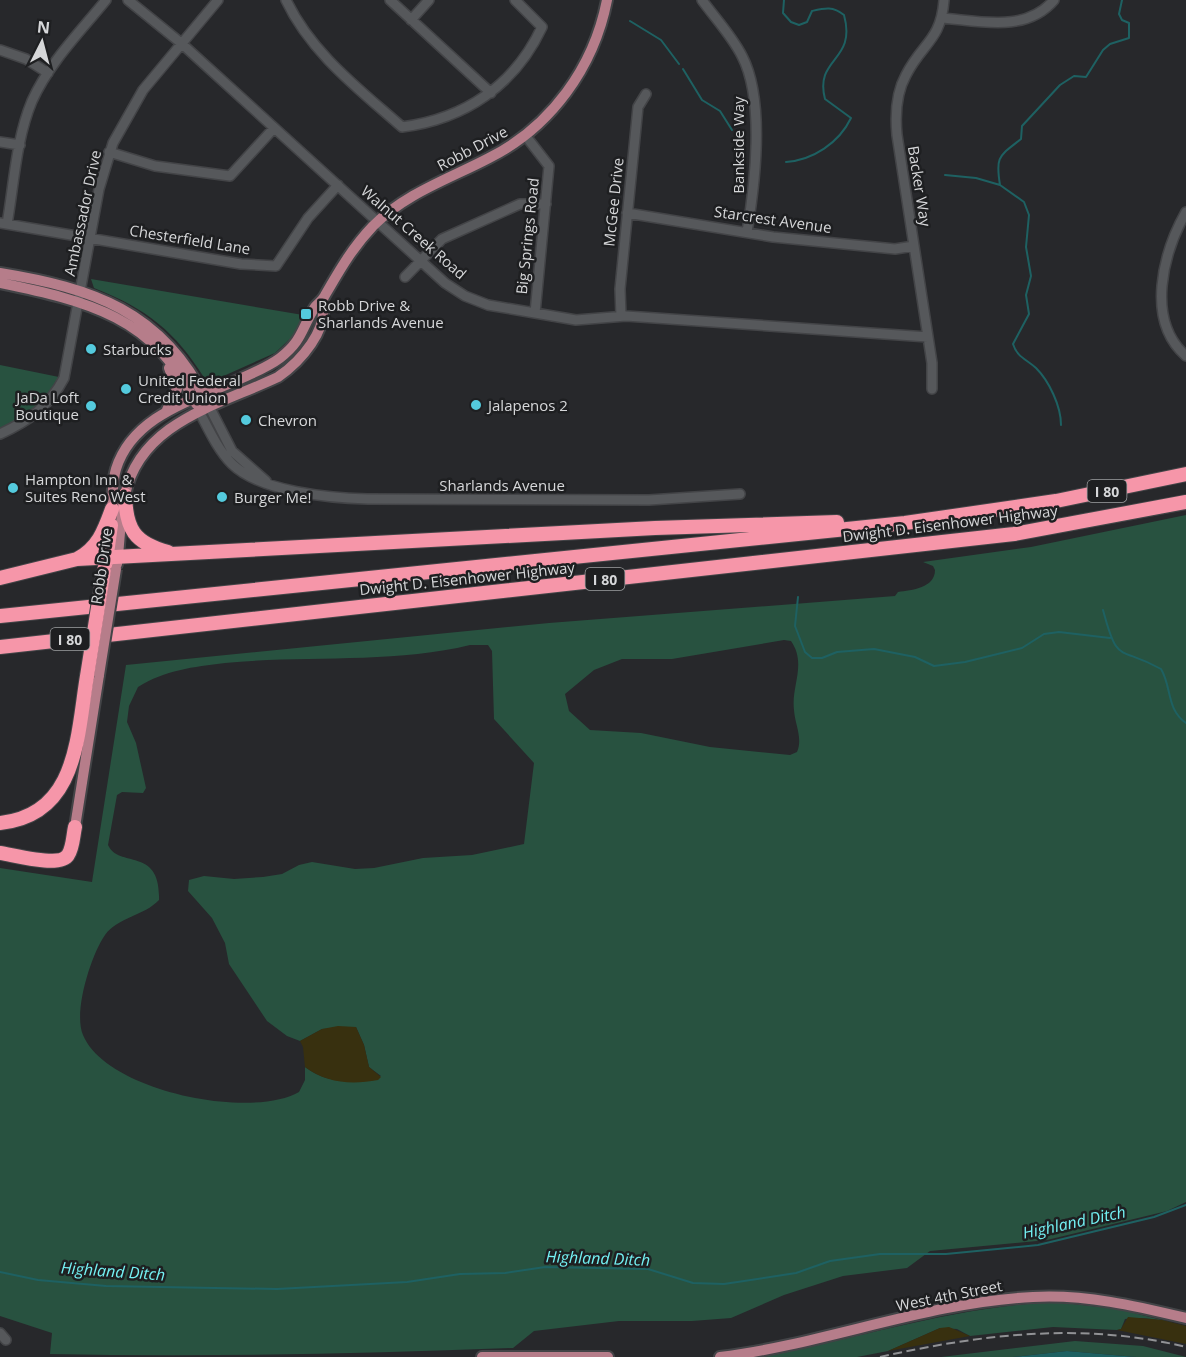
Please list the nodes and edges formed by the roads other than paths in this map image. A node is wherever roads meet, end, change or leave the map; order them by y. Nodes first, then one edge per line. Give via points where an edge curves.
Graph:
1 (106, 0) edge
2 (128, 0) edge
3 (218, 0) edge
4 (286, 0) edge
5 (390, 0) edge
6 (429, 0) edge
7 (515, 0) edge
8 (606, 0) edge
9 (702, 0) edge
10 (944, 0) edge
11 (1054, 0) edge
12 (942, 18) junction
13 (411, 20) junction
14 (181, 44) junction
15 (0, 50) edge
16 (48, 73) junction
17 (492, 93) junction
18 (646, 94) dead end
19 (274, 128) junction
20 (525, 135) junction
21 (0, 142) edge
22 (20, 145) junction
23 (109, 152) junction
24 (338, 185) junction
25 (546, 204) junction
26 (1186, 212) edge
27 (627, 213) junction
28 (378, 221) junction
29 (3, 223) edge
30 (747, 232) junction
31 (90, 239) junction
32 (914, 246) junction
33 (421, 260) junction
34 (0, 273) edge
35 (405, 277) dead end
36 (0, 284) edge
37 (79, 297) junction
38 (322, 300) junction
39 (535, 313) junction
40 (621, 316) junction
41 (140, 333) junction
42 (928, 337) junction
43 (1186, 356) edge
44 (932, 389) dead end
45 (199, 397) junction
46 (205, 410) junction
47 (165, 412) junction
48 (0, 434) edge
49 (1186, 474) edge
50 (740, 494) dead end
51 (125, 495) junction
52 (1186, 502) edge
53 (112, 510) junction
54 (905, 523) junction
55 (191, 554) junction
56 (77, 559) junction
57 (111, 564) junction
58 (0, 578) edge
59 (0, 616) edge
60 (141, 631) junction
61 (0, 647) edge
62 (0, 654) edge
63 (93, 675) junction
64 (0, 823) edge
65 (75, 827) joint
66 (0, 853) edge
67 (1186, 1318) edge
68 (482, 1357) edge
69 (608, 1357) edge
70 (720, 1357) edge

1 - 16 street
2 - 14 street, Walnut Creek Road
3 - 14 street, Ambassador Drive
4 - 17 street via 320,52 402,127 449,117
5 - 13 street
6 - 13 street
7 - 17 street via 542,27 517,68
8 - 20 main road, Robb Drive via 598,33 582,69 561,100
9 - 30 street, Bankside Way via 736,45 752,82 755,178
10 - 12 street, Backer Way
11 - 12 street via 1034,16 1015,22
12 - 32 street, Backer Way via 936,35 906,74 897,104 897,135
13 - 17 street
14 - 19 street, Walnut Creek Road
14 - 23 street, Ambassador Drive via 131,107
15 - 16 street via 26,59
16 - 22 street via 32,102
18 - 27 street, McGee Drive via 638,107
19 - 23 street via 230,176 155,166
19 - 24 street, Walnut Creek Road
20 - 25 street, Big Springs Road via 549,166
20 - 28 main road, Robb Drive via 492,157 418,192
21 - 22 street
22 - 29 street
23 - 31 street, Ambassador Drive
24 - 28 street, Walnut Creek Road
24 - 31 street, Chesterfield Lane via 308,218 276,266 241,264
25 - 33 street via 520,204 478,222 442,239
25 - 39 street, Big Springs Road
26 - 43 street via 1168,250 1162,286 1169,336
27 - 30 street, Starcrest Avenue
27 - 40 street, McGee Drive
28 - 33 street, Walnut Creek Road
28 - 38 main road, Robb Drive via 351,252
29 - 31 street, Chesterfield Lane
30 - 32 street, Starcrest Avenue via 896,249
31 - 37 street, Ambassador Drive
32 - 42 street, Backer Way
33 - 35 street
33 - 39 street, Walnut Creek Road via 465,296 488,305
34 - 37 main road, Sharlands Avenue
36 - 37 main road, Sharlands Avenue
37 - 41 main road, Sharlands Avenue
37 - 45 main road, Sharlands Avenue via 128,310 160,334 188,366
37 - 48 street, Ambassador Drive via 67,370 59,387 36,414
38 - 45 main road, Robb Drive via 297,342 277,360
38 - 46 main road, Robb Drive via 323,314 317,330 295,364 278,377
39 - 40 street, Walnut Creek Road via 585,320
40 - 42 street, Walnut Creek Road
41 - 45 main road, Sharlands Avenue via 169,357
41 - 47 main road via 175,378 177,393
42 - 44 street, Backer Way
45 - 46 main road, Sharlands Avenue
45 - 47 main road, Robb Drive
46 - 50 street, Sharlands Avenue via 231,462 250,478 313,494 368,499 649,500
46 - 51 main road, Robb Drive via 153,441 135,465
47 - 53 main road, Robb Drive via 133,439 121,457 114,479
49 - 54 highway, Dwight D. Eisenhower Highway / I 80 via 1056,501
51 - 55 highway via 127,518 136,537 154,548
51 - 57 main road, Robb Drive
52 - 60 highway, Dwight D. Eisenhower Highway / I 80 via 1014,534
53 - 56 highway via 101,538
53 - 57 highway
54 - 55 highway via 846,521 655,528
54 - 59 highway, Dwight D. Eisenhower Highway / I 80
55 - 57 highway
56 - 57 highway
56 - 58 highway
57 - 63 highway, bridge
60 - 61 highway, Dwight D. Eisenhower Highway / I 80
60 - 62 highway via 121,640
63 - 64 highway via 67,778 38,811
63 - 65 main road
65 - 66 highway via 70,852 62,860
67 - 70 main road, West 4th Street via 1096,1299 1013,1298
68 - 69 main road

